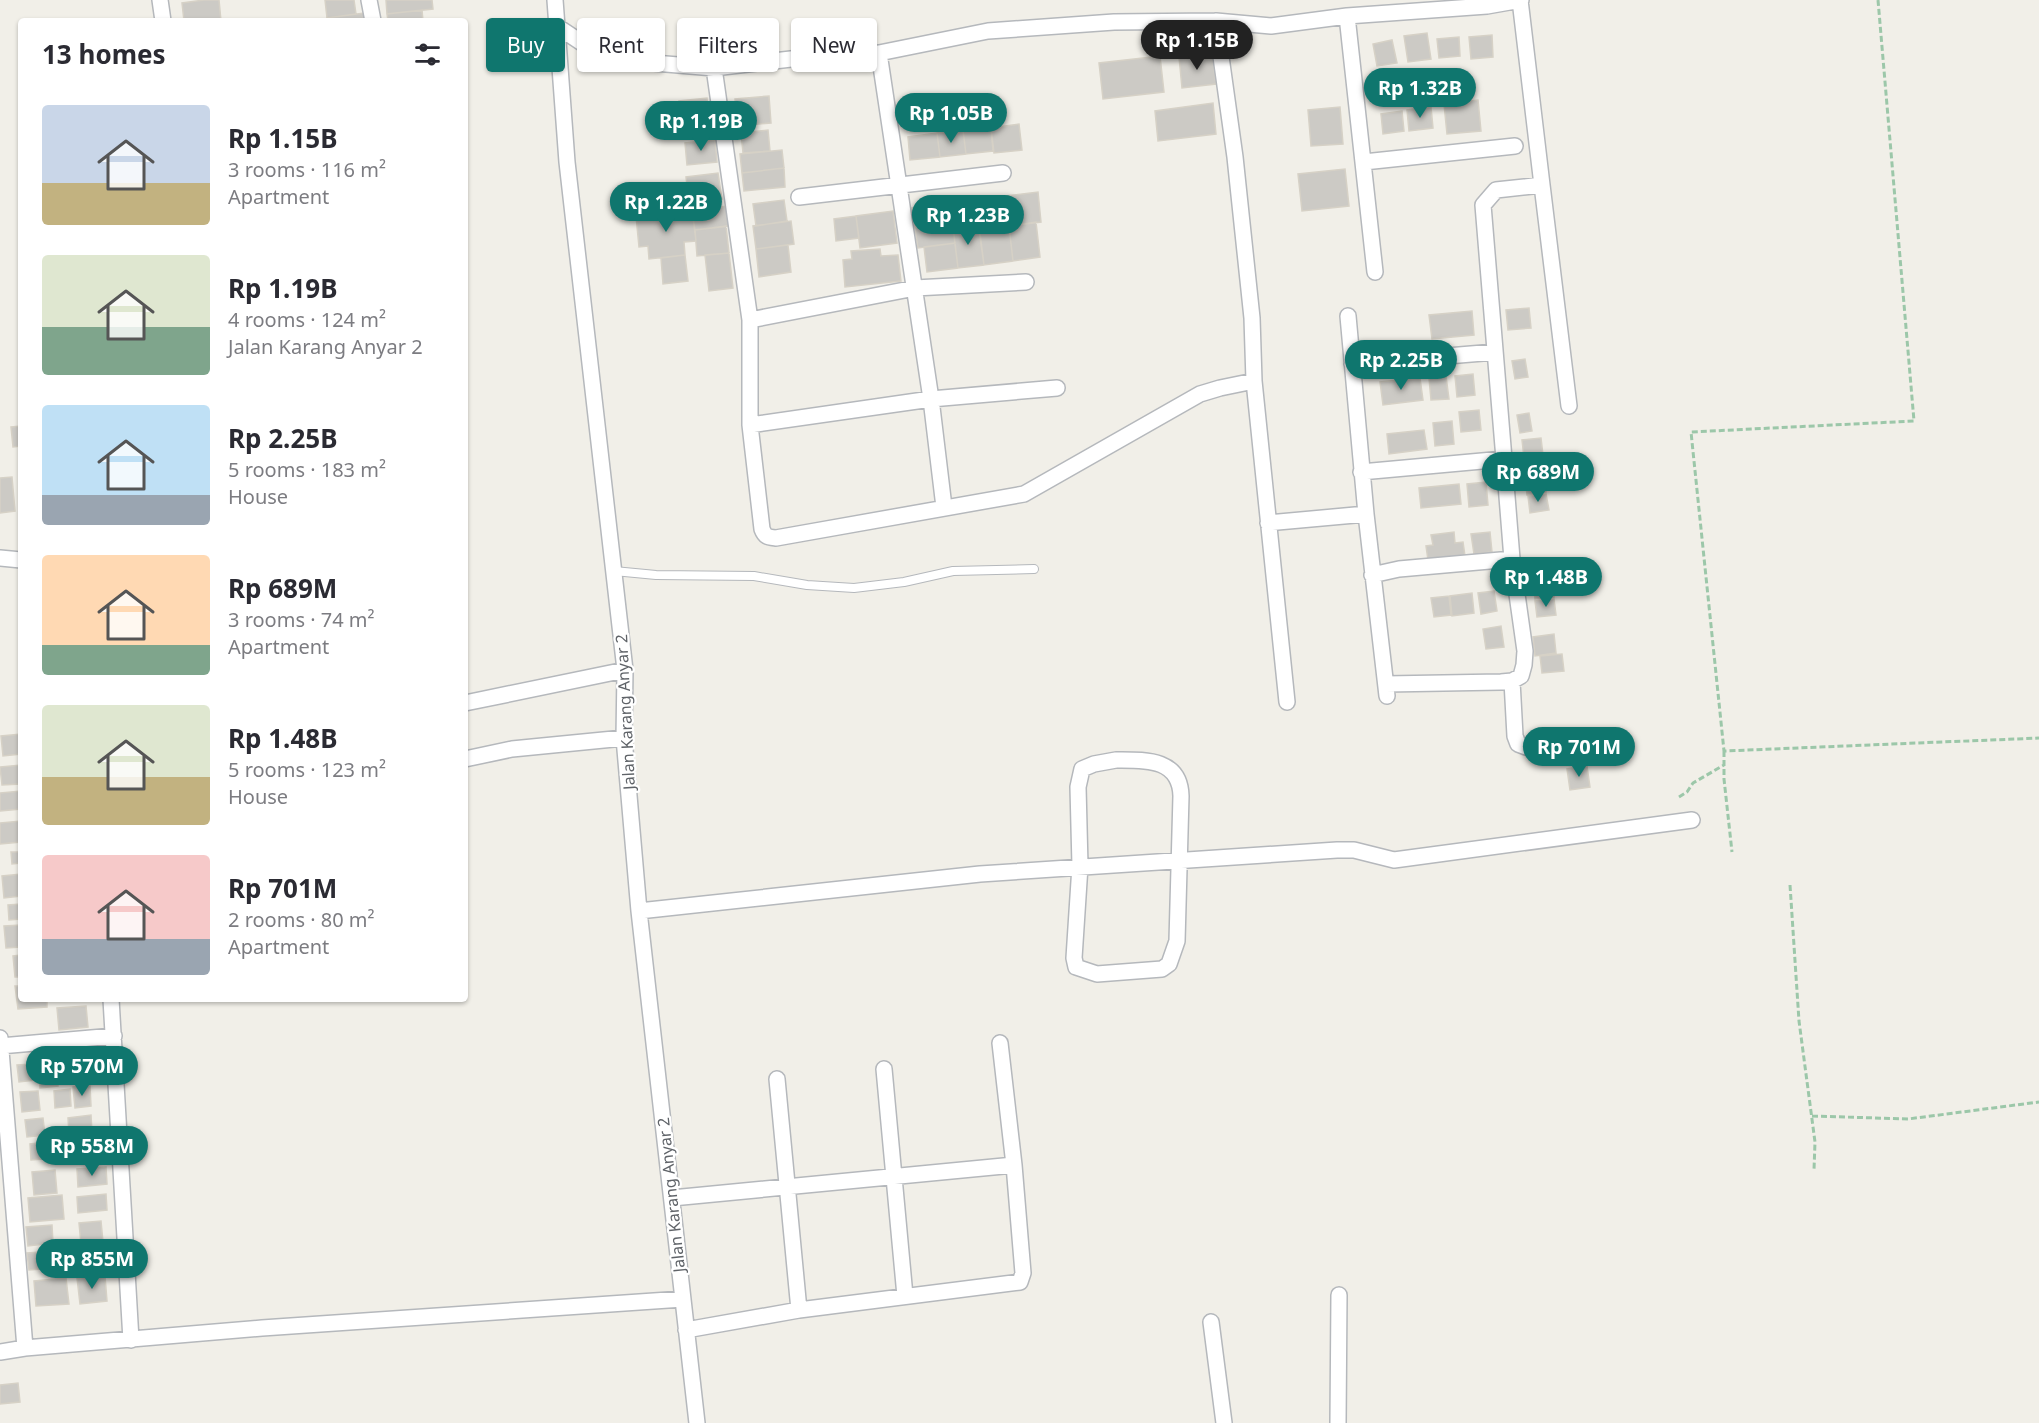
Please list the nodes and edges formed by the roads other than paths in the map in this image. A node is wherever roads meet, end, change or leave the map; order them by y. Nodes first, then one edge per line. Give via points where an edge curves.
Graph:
1 (160, 0) edge
2 (369, 0) edge
3 (555, 0) edge
4 (1520, 0) edge
5 (1347, 16) junction
6 (163, 18) edge
7 (372, 18) edge
8 (557, 18) edge
9 (1216, 21) junction
10 (565, 32) edge
11 (879, 53) junction
12 (779, 60) edge
13 (677, 65) edge
14 (561, 72) edge
15 (715, 72) edge
16 (1515, 146) dead end
17 (1364, 162) junction
18 (1003, 173) dead end
19 (1542, 184) junction
20 (898, 185) junction
21 (799, 197) dead end
22 (1375, 272) dead end
23 (1026, 282) dead end
24 (915, 288) junction
25 (1348, 316) dead end
26 (750, 320) junction
27 (1495, 352) junction
28 (1352, 364) junction
29 (1254, 381) junction
30 (1057, 388) dead end
31 (931, 399) junction
32 (1569, 406) dead end
33 (750, 425) junction
34 (1504, 459) junction
35 (1361, 472) junction
36 (944, 507) junction
37 (1366, 514) junction
38 (1268, 523) junction
39 (0, 558) edge
40 (1512, 559) junction
41 (18, 560) edge
42 (1034, 569) dead end
43 (614, 571) junction
44 (1372, 575) junction
45 (625, 670) junction
46 (1512, 681) junction
47 (468, 702) edge
48 (1287, 702) dead end
49 (624, 738) junction
50 (1565, 743) dead end
51 (468, 758) edge
52 (1692, 820) dead end
53 (1179, 860) junction
54 (1080, 866) junction
55 (639, 911) junction
56 (111, 1002) edge
57 (114, 1036) junction
58 (0, 1038) edge
59 (1000, 1043) dead end
60 (0, 1046) edge
61 (884, 1069) dead end
62 (777, 1079) dead end
63 (1014, 1164) junction
64 (894, 1177) junction
65 (787, 1187) junction
66 (672, 1198) junction
67 (1339, 1294) dead end
68 (905, 1296) junction
69 (683, 1299) junction
70 (799, 1310) junction
71 (1211, 1322) dead end
72 (686, 1330) junction
73 (131, 1340) junction
74 (25, 1348) junction
75 (0, 1352) edge
76 (697, 1423) edge
77 (1224, 1423) edge
78 (1338, 1423) edge

1 - 6 street
2 - 7 street
3 - 8 street, Jalan Karang Anyar 2
4 - 5 street
4 - 19 street
5 - 9 street via 1271,26
5 - 17 street
9 - 11 street via 1113,22 988,31
9 - 29 street via 1249,283
10 - 13 street via 597,53
11 - 12 street
11 - 20 street
14 - 43 street, Jalan Karang Anyar 2 via 567,162
15 - 26 street
16 - 17 street
17 - 22 street
18 - 20 street
19 - 27 street via 1496,190 1484,205
19 - 32 street
20 - 21 street
20 - 24 street
23 - 24 street
24 - 26 street
24 - 31 street
25 - 28 street
26 - 33 street
27 - 28 street
27 - 34 street
28 - 35 street
29 - 36 street via 1200,394 1024,494
29 - 38 street
30 - 31 street
31 - 33 street
31 - 36 street
33 - 36 street via 762,529 768,537
34 - 35 street
34 - 40 street
35 - 37 street
37 - 38 street
37 - 44 street
38 - 48 street
39 - 41 street
40 - 44 street
40 - 46 street via 1525,651 1521,676
42 - 43 lane via 953,571 854,588 754,576
43 - 45 street, Jalan Karang Anyar 2
44 - 46 street via 1387,690
45 - 47 street
45 - 49 street, Jalan Karang Anyar 2
46 - 50 street via 1518,744 1526,747
49 - 51 street via 512,749
49 - 55 street, Jalan Karang Anyar 2
52 - 53 street via 1394,860 1337,850
53 - 54 street
53 - 54 street via 1180,790 1174,774 1159,763 1116,760 1082,769 1078,787
53 - 54 street via 1177,941 1169,964 1162,969 1097,974 1076,967 1074,958
54 - 55 street
55 - 66 street, Jalan Karang Anyar 2
56 - 57 street
57 - 60 street
57 - 73 street
58 - 60 street
59 - 63 street
60 - 74 street
61 - 64 street
62 - 65 street
63 - 64 street
63 - 68 street via 1023,1273 1020,1282
64 - 65 street
64 - 68 street
65 - 66 street
65 - 70 street
66 - 69 street, Jalan Karang Anyar 2
67 - 78 street
68 - 70 street
69 - 72 street, Jalan Karang Anyar 2
69 - 73 street
70 - 72 street
71 - 77 street
72 - 76 street, Jalan Karang Anyar 2
73 - 74 street
74 - 75 street

